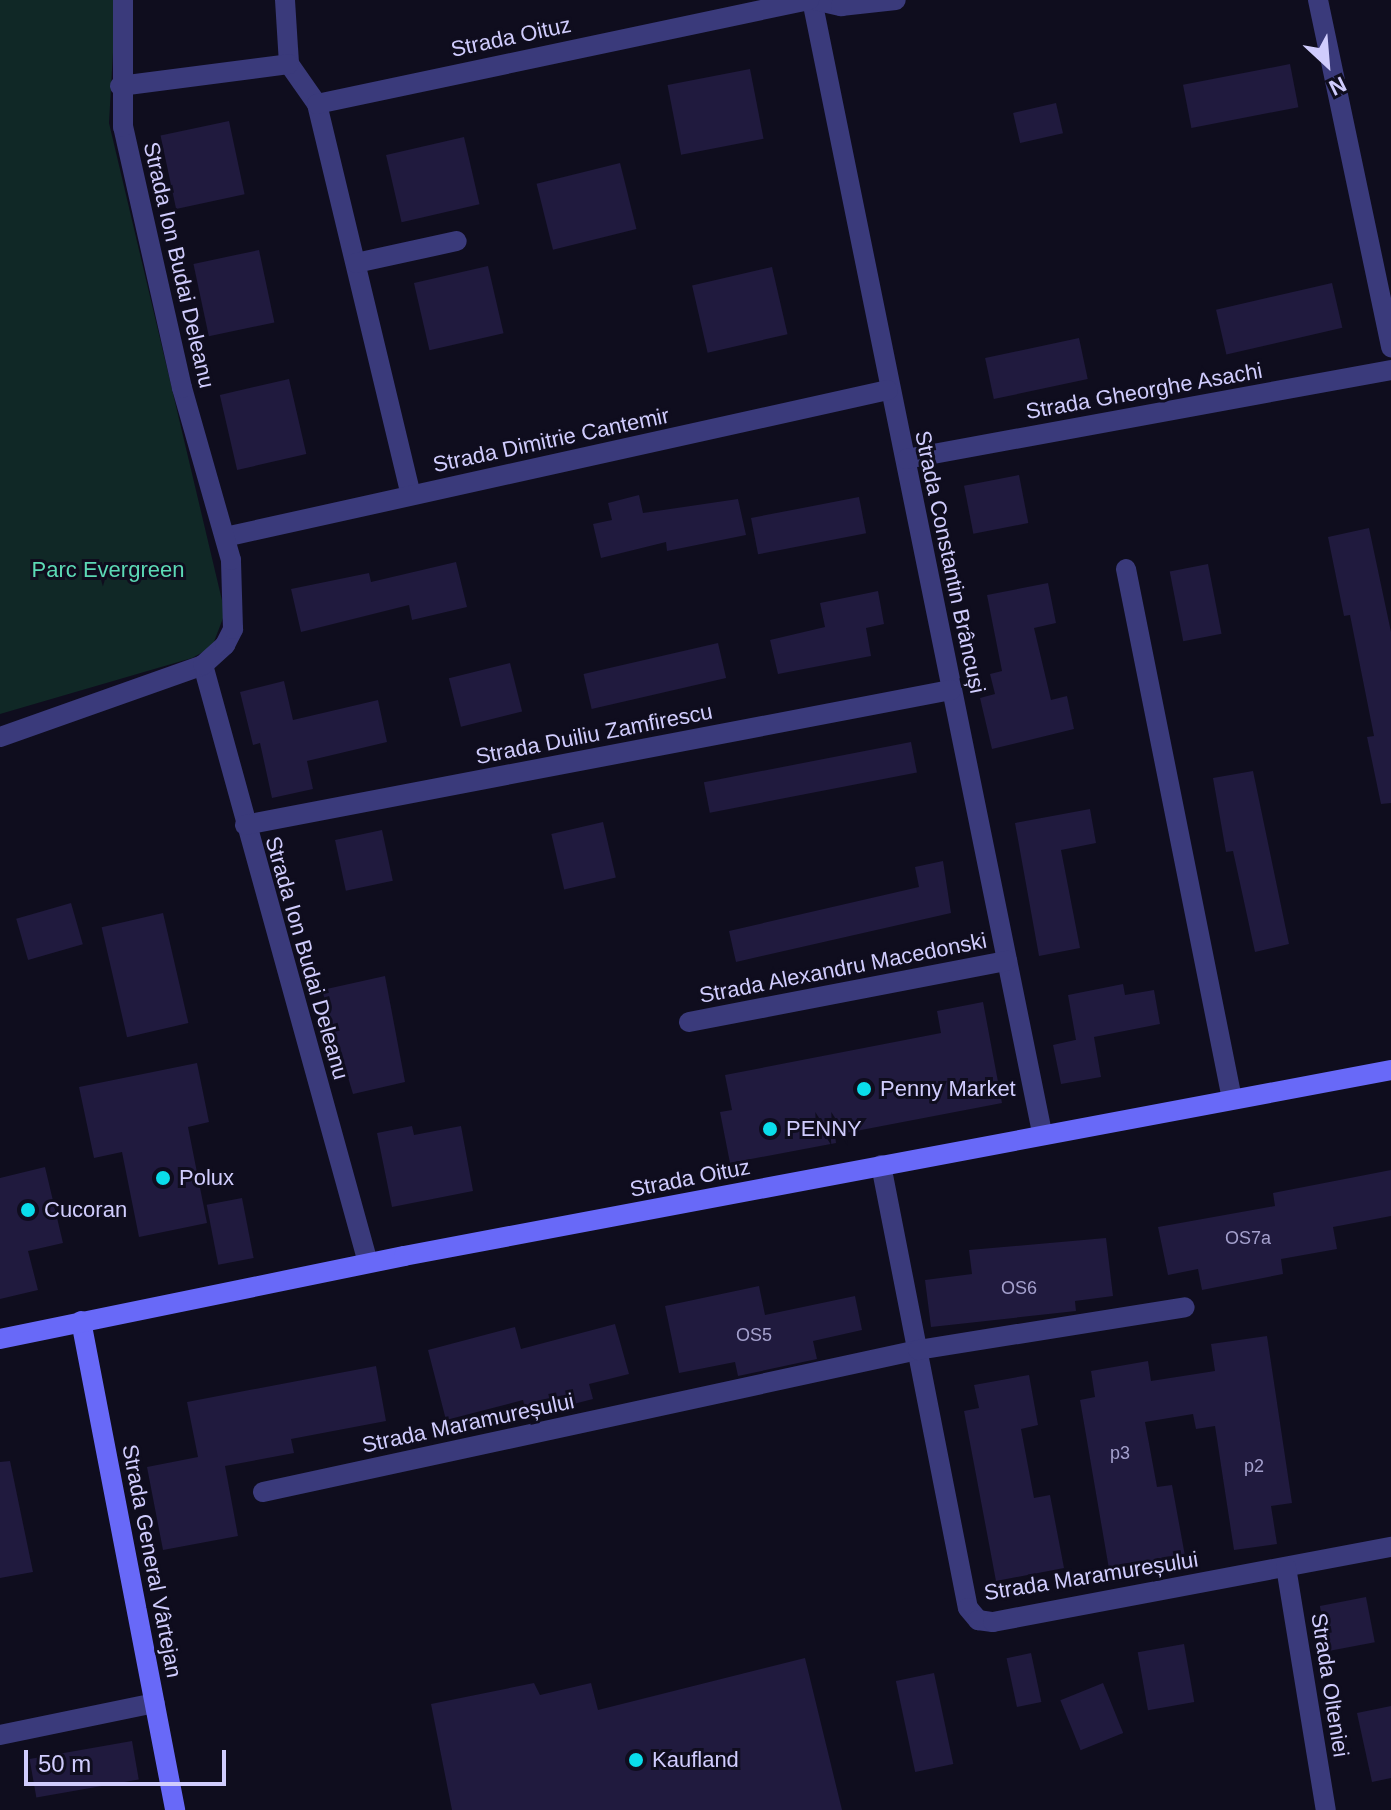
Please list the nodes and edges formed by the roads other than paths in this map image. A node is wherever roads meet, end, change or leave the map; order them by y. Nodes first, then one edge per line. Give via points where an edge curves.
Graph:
1 (123, 0) edge
2 (285, 0) edge
3 (812, 0) edge
4 (896, 0) edge
5 (1318, 0) edge
6 (289, 64) junction
7 (120, 86) junction
8 (317, 104) junction
9 (457, 241) dead end
10 (356, 263) junction
11 (1391, 347) edge
12 (1391, 370) edge
13 (888, 390) junction
14 (906, 459) junction
15 (411, 495) junction
16 (225, 537) junction
17 (1126, 569) dead end
18 (203, 665) junction
19 (951, 690) junction
20 (0, 737) edge
21 (245, 825) junction
22 (1007, 961) junction
23 (689, 1022) dead end
24 (1391, 1070) edge
25 (1232, 1099) junction
26 (1042, 1133) junction
27 (881, 1165) junction
28 (368, 1263) junction
29 (1185, 1307) dead end
30 (81, 1321) junction
31 (0, 1339) edge
32 (918, 1350) junction
33 (263, 1492) dead end
34 (1391, 1547) edge
35 (1286, 1567) junction
36 (155, 1703) junction
37 (0, 1735) edge
38 (175, 1810) edge
39 (1326, 1810) edge

1 - 7 street, Strada Ion Budai Deleanu
2 - 6 street
3 - 4 street, Strada Oituz via 841,6
3 - 8 street, Strada Oituz
3 - 13 street, Strada Constantin Brâncuși
5 - 11 street
6 - 7 street
6 - 8 street
7 - 16 street, Strada Ion Budai Deleanu via 123,127 150,258
8 - 10 street
9 - 10 street
10 - 15 street
12 - 14 street, Strada Gheorghe Asachi
13 - 14 street, Strada Constantin Brâncuși
13 - 15 street, Strada Dimitrie Cantemir
14 - 19 street, Strada Constantin Brâncuși
15 - 16 street, Strada Dimitrie Cantemir
16 - 18 street, Strada Ion Budai Deleanu via 236,588 233,629 225,645
17 - 25 street
18 - 20 street
18 - 21 street, Strada Ion Budai Deleanu
19 - 21 street, Strada Duiliu Zamfirescu
19 - 22 street, Strada Constantin Brâncuși
21 - 28 street, Strada Ion Budai Deleanu
22 - 23 street, Strada Alexandru Macedonski
22 - 26 street, Strada Constantin Brâncuși
24 - 25 main road, Strada Oituz
25 - 26 main road, Strada Oituz
26 - 27 main road, Strada Oituz
27 - 28 main road, Strada Oituz
27 - 32 street, Strada Maramureșului
28 - 30 main road, Strada Oituz
29 - 32 street, Strada Maramureșului
30 - 31 main road, Strada Oituz
30 - 36 main road, Strada General Vârtejan
32 - 33 street, Strada Maramureșului
32 - 35 street, Strada Maramureșului via 968,1608 978,1620 993,1622
34 - 35 street, Strada Maramureșului
35 - 39 street, Strada Olteniei
36 - 37 street
36 - 38 main road, Strada General Vârtejan

